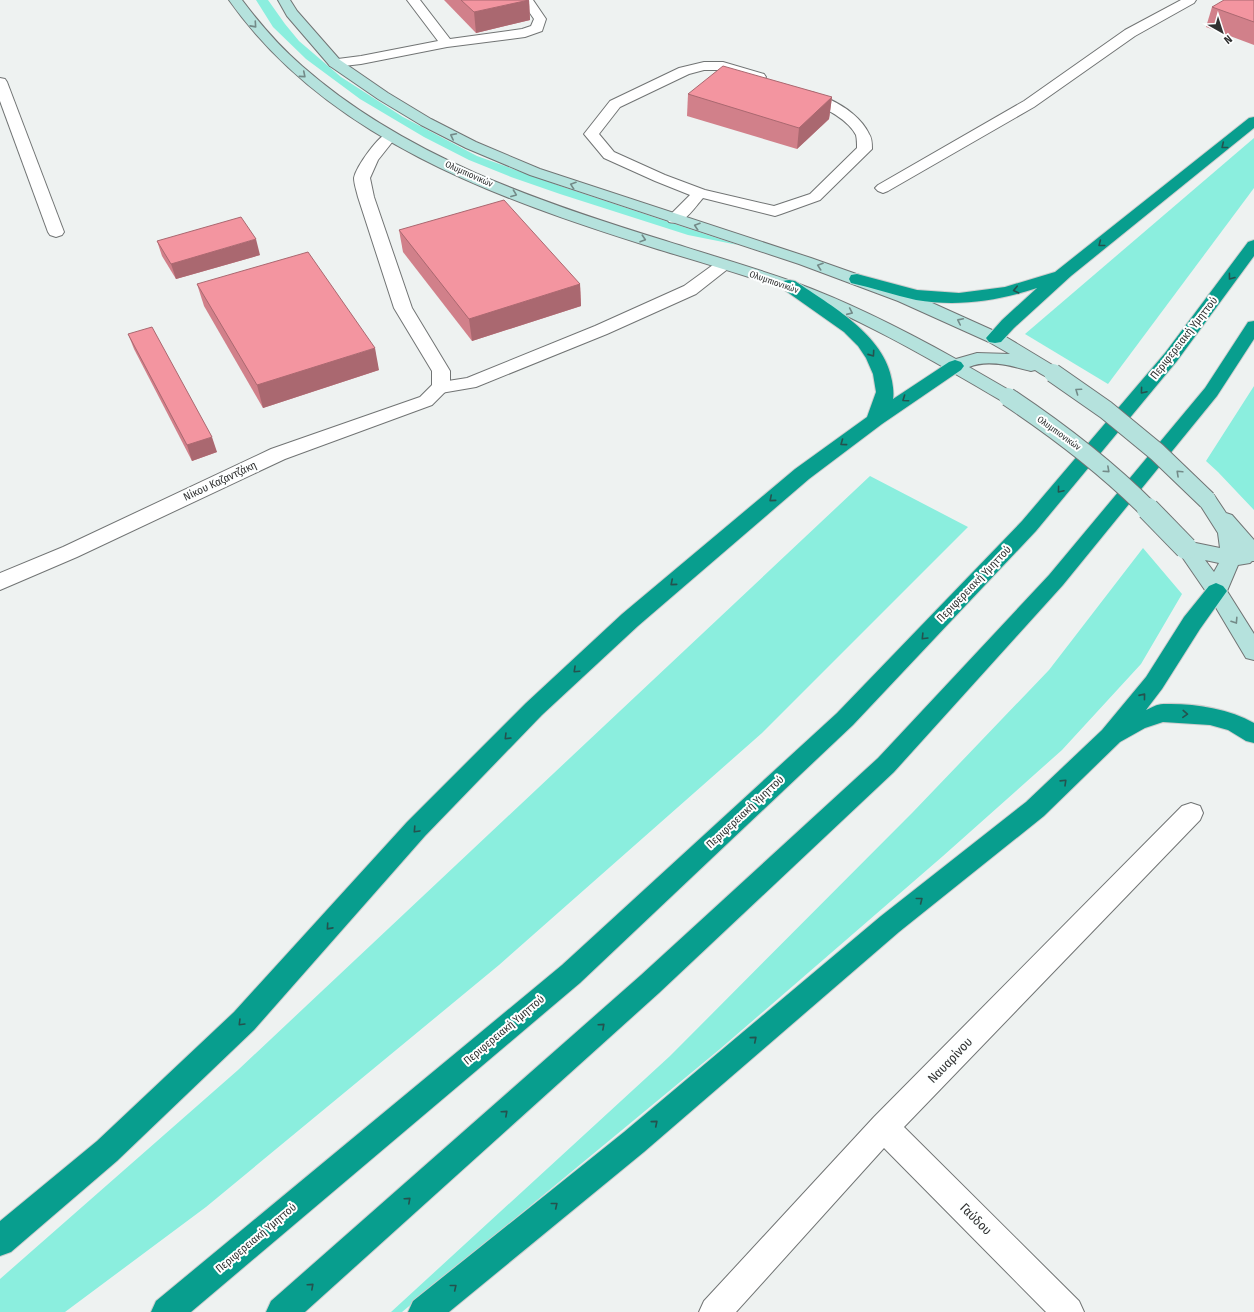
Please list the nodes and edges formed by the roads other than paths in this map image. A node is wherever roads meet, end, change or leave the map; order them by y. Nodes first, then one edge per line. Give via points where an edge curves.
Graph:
1 (235, 0) edge
2 (284, 0) edge
3 (413, 0) edge
4 (527, 0) edge
5 (1190, 0) edge
6 (447, 43) junction
7 (336, 63) junction
8 (0, 82) edge
9 (775, 82) edge
10 (789, 87) edge
11 (1254, 121) edge
12 (390, 136) junction
13 (883, 188) dead end
14 (700, 193) junction
15 (675, 219) junction
16 (56, 232) dead end
17 (1254, 245) edge
18 (723, 265) junction
19 (1065, 272) junction
20 (857, 279) junction
21 (789, 285) junction
22 (1254, 326) edge
23 (995, 338) junction
24 (989, 359) junction
25 (955, 366) junction
26 (1053, 373) junction
27 (441, 387) junction
28 (1008, 397) junction
29 (875, 420) junction
30 (1207, 500) junction
31 (1186, 548) junction
32 (1254, 554) edge
33 (1231, 558) junction
34 (1254, 558) edge
35 (0, 582) edge
36 (1216, 591) junction
37 (1254, 652) edge
38 (1254, 734) edge
39 (1110, 737) junction
40 (1191, 813) dead end
41 (884, 1127) junction
42 (0, 1241) edge
43 (167, 1312) edge
44 (282, 1312) edge
45 (424, 1312) edge
46 (715, 1312) edge
47 (1068, 1312) edge

1 -> 12 main road, Ολυμπιονικών via 250,21 300,73 344,107
2 - 7 main road via 292,13
3 - 6 street
4 - 6 street via 540,19 537,28 525,33
5 - 13 street via 1130,33 1029,104
6 - 7 street
15 -> 7 main road via 536,172 471,145 383,96
8 - 16 street
9 - 14 street via 723,66 704,66 684,71 615,104 591,134 609,155
10 - 14 street via 828,104 848,117 863,135 865,149 815,197 775,211
11 -> 19 highway
12 -> 18 main road, Ολυμπιονικών via 507,191 580,219
12 - 27 street via 371,159 362,178 375,226 403,308 441,371
14 - 15 street
20 -> 15 main road
17 -> 43 highway, Περιφερειακή Υμηττού via 1171,357 1029,526 845,719 571,974
18 - 21 main road, Ολυμπιονικών
18 - 27 street via 690,290 601,330 470,382
19 -> 20 highway via 1026,288 986,297 968,298 924,296
19 - 23 highway
23 -> 20 main road via 949,316
21 -> 25 main road, Ολυμπιονικών via 872,322
21 -> 29 highway via 843,323 864,343 879,363 885,393
44 -> 22 highway via 650,984 886,765 1056,580 1212,392
23 - 24 main road
23 - 26 main road
24 - 25 main road via 971,360
24 - 26 main road via 1020,362
24 - 28 main road via 994,376
25 - 28 main road, Ολυμπιονικών
25 -> 29 highway
30 -> 26 main road, bridge via 1157,452
27 - 35 street, Νίκου Καζαντζάκη via 426,401 278,454 70,552
28 -> 31 main road, Ολυμπιονικών, bridge via 1101,464
29 -> 42 highway via 796,479 630,620 556,688 416,829 244,1021 107,1151
30 - 32 main road
30 - 33 main road via 1228,532
31 - 33 main road
31 - 36 main road, Ολυμπιονικών
33 - 34 main road
33 - 36 main road
36 -> 37 main road, Ολυμπιονικών
39 -> 36 highway via 1154,683
39 -> 38 highway via 1137,722 1162,713 1210,716 1235,723
45 -> 39 highway via 634,1142 890,924 1036,809
40 - 41 street, Ναυαρίνου
41 - 46 street, Ναυαρίνου
41 - 47 street, Γαύδου

